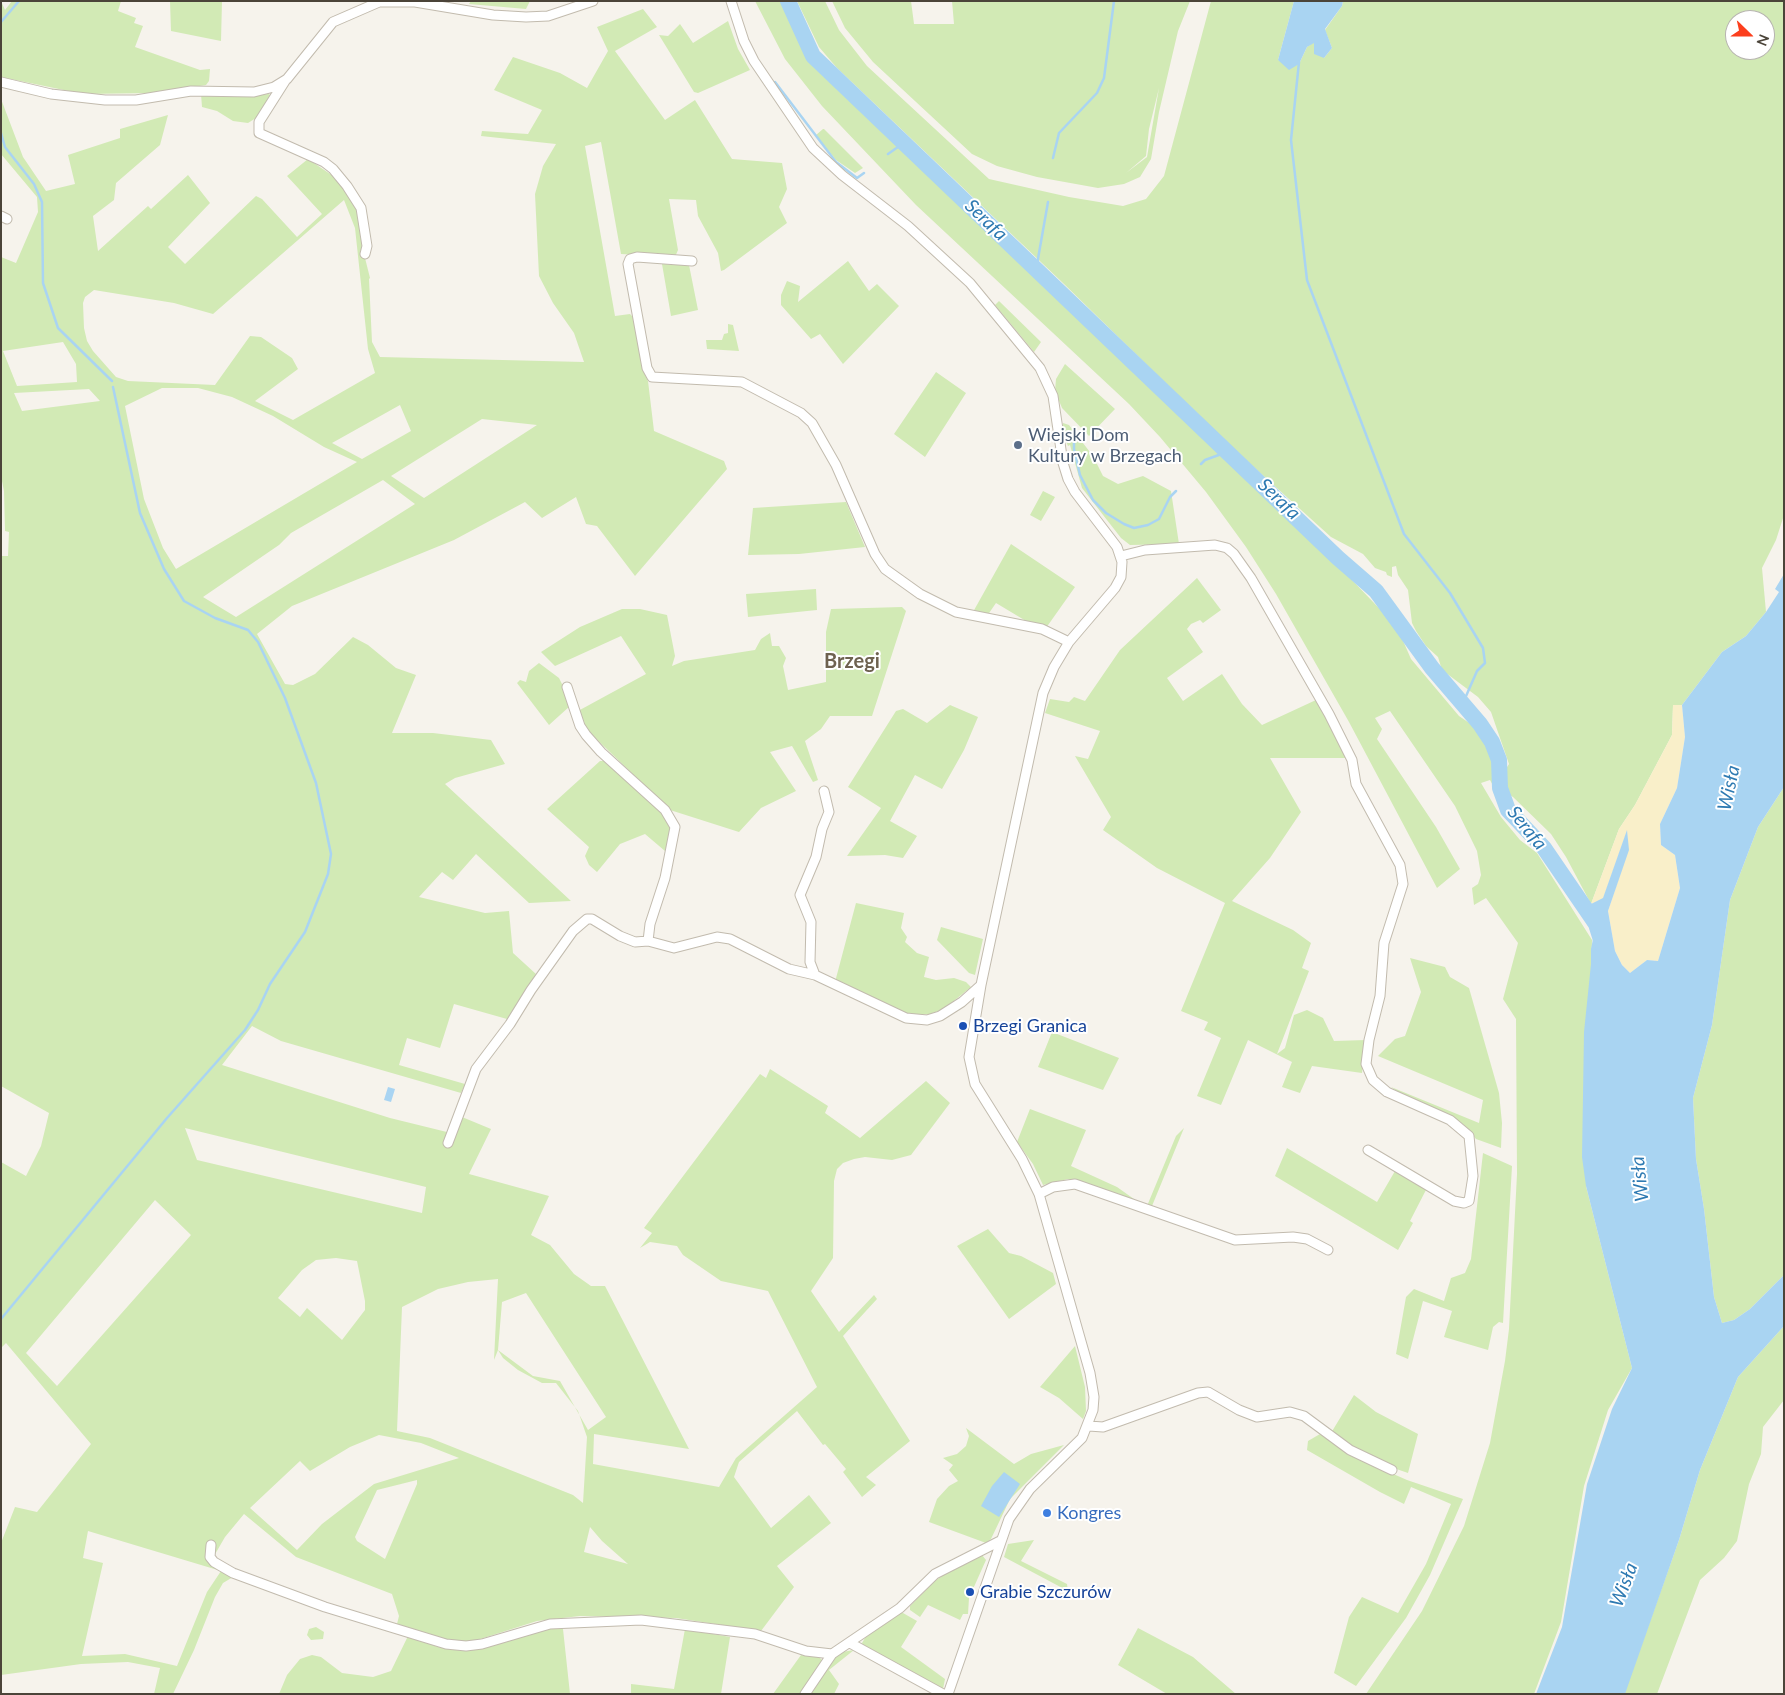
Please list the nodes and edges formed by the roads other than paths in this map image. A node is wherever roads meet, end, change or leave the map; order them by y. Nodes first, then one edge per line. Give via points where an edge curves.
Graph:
1 (593, 1) edge
2 (730, 1) edge
3 (379, 2) edge
4 (286, 79) junction
5 (1, 82) edge
6 (365, 254) dead end
7 (692, 261) dead end
8 (1121, 556) junction
9 (1069, 642) junction
10 (567, 687) dead end
11 (824, 791) dead end
12 (648, 940) junction
13 (815, 976) junction
14 (981, 985) junction
15 (448, 1143) dead end
16 (1368, 1150) dead end
17 (1039, 1194) junction
18 (1328, 1250) dead end
19 (1089, 1426) junction
20 (1392, 1470) dead end
21 (1000, 1542) junction
22 (211, 1545) dead end
23 (850, 1643) junction
24 (832, 1654) junction
25 (805, 1694) edge
26 (943, 1694) edge
27 (948, 1694) edge

1 - 3 street via 548,16 526,17 415,2
2 - 8 street via 754,61 813,148 908,226 970,283 1040,368 1053,396 1061,456 1068,479
3 - 4 street via 333,22
4 - 5 street via 274,87 254,92 191,91 136,100 51,94
4 - 6 street via 259,122 259,133 324,162 348,186 361,208 367,246
7 - 9 street via 637,257 630,259 628,264 647,368 652,377 742,382 801,412 812,422 836,465 875,554 885,569 920,594 956,612 1042,629
8 - 9 street via 1120,577 1115,588
8 - 16 street via 1145,550 1215,545 1227,548 1238,558 1329,714 1352,760 1356,784 1400,865 1403,884 1383,948 1380,996 1369,1040 1367,1071 1393,1096 1450,1120 1466,1132 1471,1140 1474,1176 1469,1201 1454,1201
9 - 14 street via 1050,675 1038,712
10 - 12 street via 586,735 665,810 675,827
11 - 13 street via 829,812 816,857 800,895 810,922 810,962
12 - 13 street via 674,948 706,939 724,938 790,969
12 - 15 street via 635,942 627,939 592,918 573,931 476,1069
13 - 14 street via 894,1013 917,1020 931,1019 946,1012
14 - 17 street via 969,1057 971,1072 984,1101 1022,1159
17 - 18 street via 1053,1187 1074,1184 1236,1240 1293,1237 1307,1239
17 - 19 street via 1090,1373 1094,1405
19 - 20 street via 1102,1427 1208,1392 1257,1417 1290,1412 1304,1416 1350,1450
19 - 21 street via 1075,1447 1022,1499
21 - 23 street via 935,1574 900,1608
21 - 27 street
22 - 24 street via 210,1557 233,1573 325,1607 446,1644 477,1645 550,1624 641,1620 755,1634 806,1651
23 - 24 street
23 - 26 street
24 - 25 street

